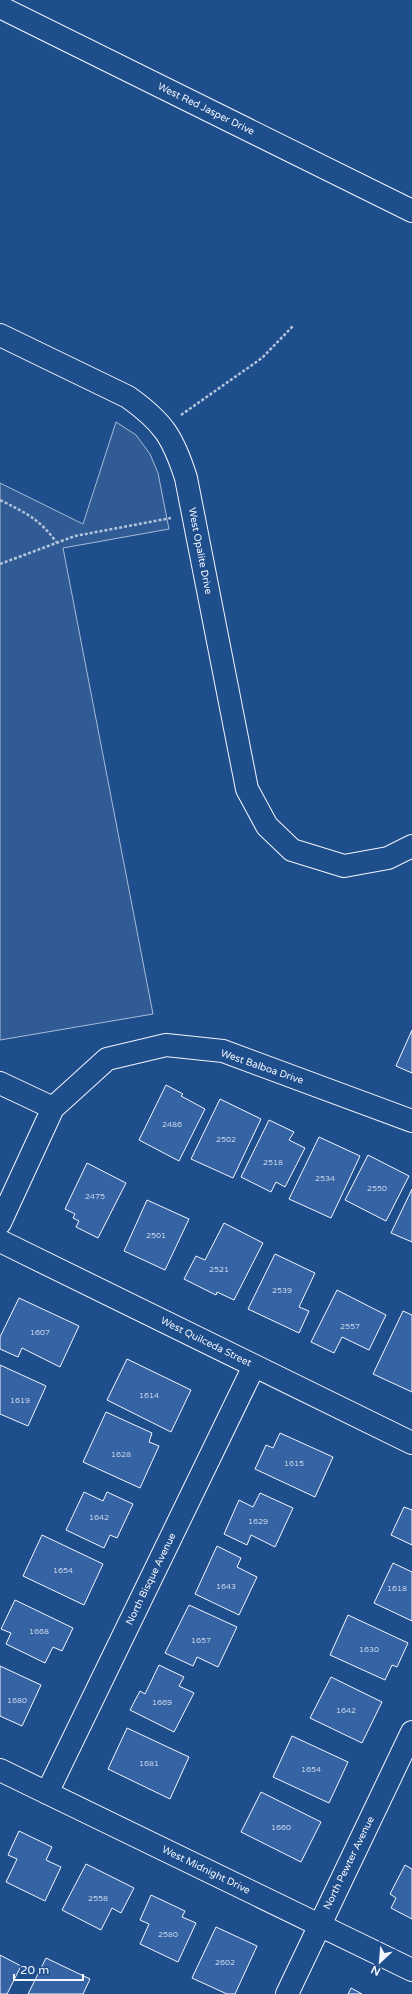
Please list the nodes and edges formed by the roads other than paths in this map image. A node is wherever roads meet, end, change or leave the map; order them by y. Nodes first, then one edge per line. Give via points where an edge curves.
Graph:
1 (0, 7) edge
2 (412, 211) edge
3 (0, 335) edge
4 (412, 846) edge
5 (0, 1083) edge
6 (54, 1108) junction
7 (412, 1121) edge
8 (0, 1223) edge
9 (0, 1241) edge
10 (254, 1366) junction
11 (412, 1443) edge
12 (412, 1732) edge
13 (0, 1770) edge
14 (48, 1793) junction
15 (319, 1925) junction
16 (412, 1970) edge
17 (287, 1994) edge

1 - 2 street, West Red Jasper Drive
3 - 4 street, West Opalite Drive via 128,397 164,428 178,454 186,478 247,789 267,826 292,850 344,866 388,858
5 - 6 street
6 - 7 street, West Balboa Drive via 108,1059 166,1046 223,1051
6 - 8 street
9 - 10 street, West Quilceda Street
10 - 11 street, West Quilceda Street
10 - 14 street, North Bisque Avenue
12 - 15 street, North Pewter Avenue
13 - 14 street, West Midnight Drive
14 - 15 street, West Midnight Drive
15 - 16 street, West Midnight Drive
15 - 17 street, North Pewter Avenue

